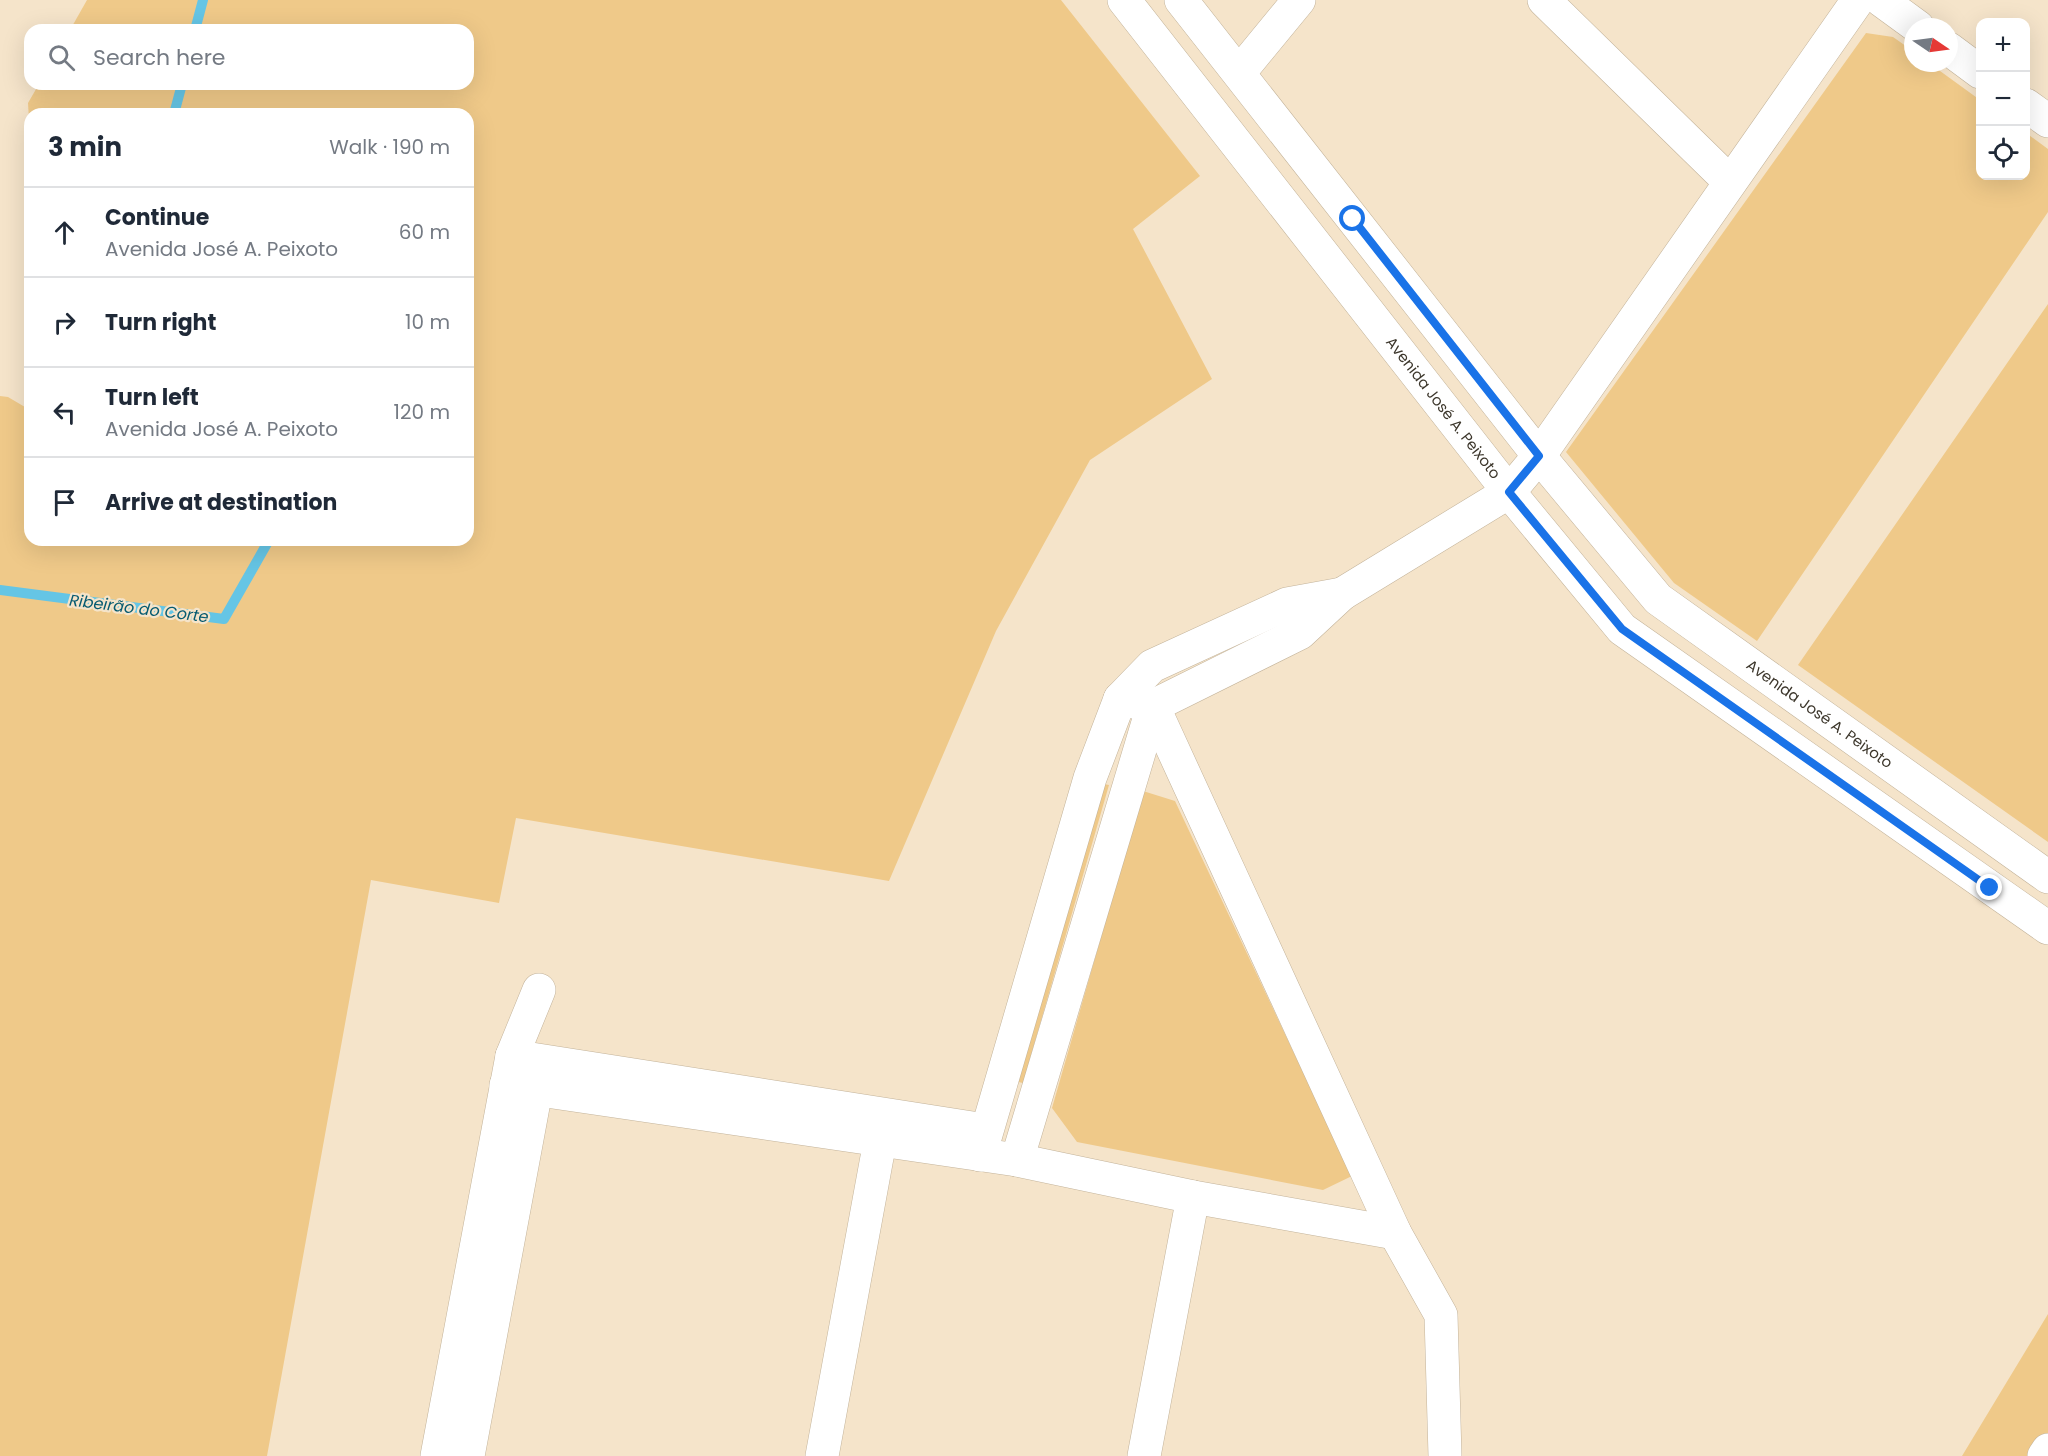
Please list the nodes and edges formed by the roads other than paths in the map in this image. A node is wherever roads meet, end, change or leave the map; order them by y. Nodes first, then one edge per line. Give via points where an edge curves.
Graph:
1 (1124, 0) edge
2 (1181, 0) edge
3 (1299, 0) edge
4 (1544, 0) edge
5 (1858, 0) edge
6 (1881, 0) edge
7 (1906, 18) edge
8 (1958, 56) edge
9 (1976, 69) edge
10 (1239, 74) junction
11 (2030, 108) edge
12 (2048, 121) edge
13 (1730, 182) junction
14 (1539, 456) junction
15 (1509, 492) junction
16 (1342, 594) junction
17 (1120, 699) junction
18 (1153, 706) junction
19 (2048, 877) edge
20 (2048, 928) edge
21 (524, 1072) junction
22 (880, 1140) junction
23 (982, 1142) junction
24 (1017, 1160) junction
25 (1193, 1197) junction
26 (1395, 1233) junction
27 (2048, 1450) edge
28 (437, 1456) edge
29 (468, 1456) edge
30 (822, 1456) edge
31 (1144, 1456) edge
32 (1445, 1456) edge
33 (2044, 1456) edge

1 - 15 street, Avenida José A. Peixoto
2 - 10 street, Avenida José A. Peixoto
3 - 10 street
4 - 13 street
5 - 13 street
6 - 7 street
8 - 9 street
10 - 14 street, Avenida José A. Peixoto
11 - 12 street
13 - 14 street
14 - 15 street
14 - 19 street, Avenida José A. Peixoto via 1658,599
15 - 16 street
15 - 20 street, Avenida José A. Peixoto via 1622,629
16 - 17 street via 1287,604 1152,666
16 - 18 street via 1300,633
17 - 18 street
17 - 23 street via 1090,778
18 - 24 street
18 - 26 street
21 - 22 street
21 - 23 street
21 - 28 street
21 - 29 street
22 - 23 street
22 - 30 street
23 - 24 street
24 - 25 street
25 - 26 street
25 - 31 street
26 - 32 street via 1441,1315
27 - 33 street

